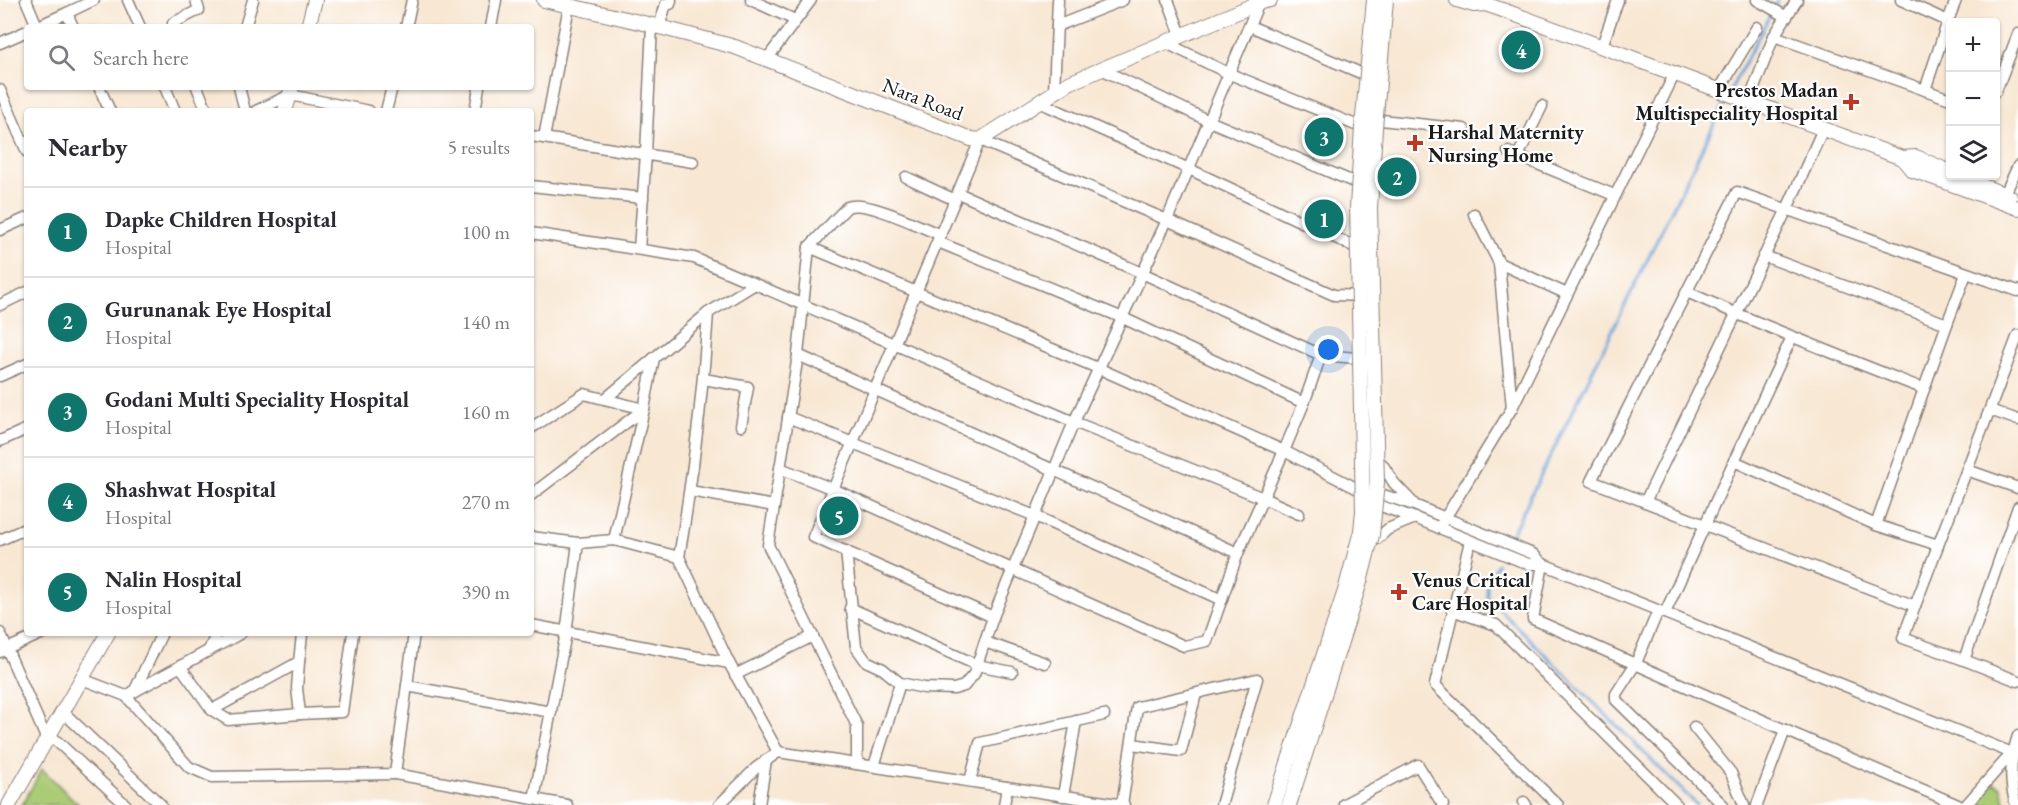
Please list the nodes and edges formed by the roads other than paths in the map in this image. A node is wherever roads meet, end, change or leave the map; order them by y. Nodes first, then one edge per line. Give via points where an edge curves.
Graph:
1 (26, 0) edge
2 (67, 0) edge
3 (94, 0) edge
4 (128, 0) edge
5 (253, 0) edge
6 (315, 0) edge
7 (412, 0) edge
8 (496, 0) edge
9 (544, 0) edge
10 (671, 0) edge
11 (751, 0) edge
12 (811, 0) edge
13 (1058, 0) edge
14 (1123, 0) edge
15 (1168, 0) edge
16 (1372, 0) edge
17 (1457, 0) edge
18 (1618, 0) edge
19 (1757, 0) edge
20 (1797, 0) edge
21 (1901, 0) edge
22 (1956, 0) edge
23 (1263, 1) edge
24 (1392, 1) edge
25 (1483, 2) edge
26 (200, 3) edge
27 (568, 6) junction
28 (69, 12) junction
29 (1785, 16) junction
30 (1949, 18) edge
31 (795, 20) junction
32 (1946, 20) edge
33 (35, 24) edge
34 (43, 24) edge
35 (72, 24) edge
36 (139, 24) edge
37 (173, 24) edge
38 (246, 24) edge
39 (309, 24) edge
40 (407, 24) edge
41 (492, 24) edge
42 (656, 26) junction
43 (1057, 26) junction
44 (1250, 26) junction
45 (1757, 27) dead end
46 (1946, 27) edge
47 (24, 32) edge
48 (2018, 34) edge
49 (1181, 35) junction
50 (1774, 36) junction
51 (1164, 42) junction
52 (0, 43) edge
53 (1602, 46) junction
54 (2014, 58) edge
55 (767, 59) junction
56 (1101, 69) junction
57 (1230, 74) junction
58 (1363, 74) junction
59 (1675, 74) junction
60 (2000, 82) edge
61 (100, 90) edge
62 (166, 90) edge
63 (198, 90) edge
64 (240, 90) edge
65 (391, 90) edge
66 (478, 90) edge
67 (1720, 90) junction
68 (1925, 90) junction
69 (291, 91) edge
70 (1054, 92) junction
71 (2, 98) edge
72 (1946, 98) edge
73 (1744, 99) junction
74 (1039, 102) junction
75 (1542, 106) dead end
76 (109, 108) edge
77 (174, 108) edge
78 (206, 108) edge
79 (244, 108) edge
80 (261, 108) edge
81 (286, 108) edge
82 (357, 108) edge
83 (387, 108) edge
84 (476, 108) edge
85 (1382, 120) junction
86 (1209, 121) junction
87 (1358, 126) junction
88 (1464, 129) dead end
89 (1823, 129) junction
90 (1512, 134) dead end
91 (534, 136) edge
92 (544, 138) junction
93 (980, 140) junction
94 (1526, 140) junction
95 (24, 146) edge
96 (646, 154) junction
97 (693, 162) dead end
98 (2018, 166) edge
99 (1189, 169) junction
100 (1946, 175) edge
101 (906, 177) dead end
102 (1964, 180) edge
103 (1966, 180) edge
104 (1356, 183) junction
105 (534, 186) edge
106 (1614, 195) junction
107 (957, 196) junction
108 (2012, 197) edge
109 (643, 198) junction
110 (2018, 208) edge
111 (1787, 209) junction
112 (1474, 214) dead end
113 (24, 219) edge
114 (1167, 220) junction
115 (0, 230) edge
116 (534, 233) edge
117 (939, 238) junction
118 (809, 247) junction
119 (1355, 247) junction
120 (639, 249) junction
121 (1764, 256) junction
122 (1499, 263) junction
123 (1142, 273) junction
124 (1966, 274) junction
125 (755, 284) junction
126 (2018, 291) edge
127 (1687, 292) junction
128 (24, 293) edge
129 (917, 293) junction
130 (1567, 294) junction
131 (1356, 296) junction
132 (1378, 296) junction
133 (0, 305) edge
134 (804, 306) junction
135 (708, 313) junction
136 (1736, 314) junction
137 (1123, 318) junction
138 (1947, 324) junction
139 (2018, 334) edge
140 (1792, 336) junction
141 (895, 345) junction
142 (2015, 352) edge
143 (798, 355) junction
144 (1322, 355) junction
145 (654, 358) junction
146 (1357, 358) junction
147 (24, 365) edge
148 (1100, 369) junction
149 (0, 376) edge
150 (704, 379) junction
151 (1924, 389) junction
152 (875, 392) junction
153 (605, 399) junction
154 (1304, 404) junction
155 (1512, 408) junction
156 (644, 409) junction
157 (1990, 410) junction
158 (788, 417) junction
159 (2018, 420) edge
160 (1074, 422) junction
161 (534, 426) edge
162 (741, 426) dead end
163 (24, 430) edge
164 (0, 441) edge
165 (853, 443) junction
166 (1284, 452) junction
167 (1734, 461) junction
168 (1382, 464) junction
169 (780, 468) junction
170 (1055, 470) junction
171 (1967, 470) junction
172 (2018, 488) edge
173 (833, 489) junction
174 (1360, 490) junction
175 (690, 491) junction
176 (534, 493) edge
177 (1263, 498) junction
178 (1382, 500) junction
179 (1645, 502) junction
180 (1359, 504) junction
181 (1414, 505) junction
182 (774, 506) junction
183 (2018, 507) edge
184 (1299, 514) dead end
185 (1035, 516) junction
186 (1415, 518) junction
187 (1447, 518) junction
188 (1705, 525) junction
189 (1876, 525) junction
190 (1439, 528) junction
191 (24, 529) edge
192 (534, 537) edge
193 (1377, 539) junction
194 (0, 540) edge
195 (614, 540) junction
196 (1470, 541) junction
197 (578, 543) junction
198 (1938, 545) junction
199 (846, 551) junction
200 (1238, 553) junction
201 (679, 556) junction
202 (1543, 564) junction
203 (1013, 569) junction
204 (1222, 600) junction
205 (1916, 606) junction
206 (850, 608) junction
207 (1452, 610) junction
208 (1662, 612) junction
209 (993, 617) junction
210 (534, 626) edge
211 (0, 633) edge
212 (566, 633) junction
213 (36, 636) edge
214 (106, 636) edge
215 (160, 636) edge
216 (216, 636) edge
217 (235, 636) edge
218 (302, 636) edge
219 (352, 636) edge
220 (414, 636) edge
221 (813, 636) junction
222 (985, 642) junction
223 (209, 650) junction
224 (4, 651) edge
225 (1964, 660) junction
226 (299, 662) junction
227 (729, 663) junction
228 (1045, 663) dead end
229 (1636, 663) junction
230 (180, 666) junction
231 (977, 666) junction
232 (1012, 672) dead end
233 (735, 675) junction
234 (82, 679) junction
235 (2018, 681) edge
236 (900, 683) junction
237 (408, 686) junction
238 (130, 694) junction
239 (1196, 694) junction
240 (212, 710) junction
241 (63, 712) junction
242 (551, 712) junction
243 (300, 714) junction
244 (1104, 715) dead end
245 (1076, 721) junction
246 (1694, 727) dead end
247 (1785, 730) junction
248 (2018, 736) edge
249 (48, 737) junction
250 (1132, 744) junction
251 (778, 752) junction
252 (2012, 753) junction
253 (766, 760) junction
254 (857, 764) junction
255 (874, 766) junction
256 (395, 774) junction
257 (970, 781) junction
258 (1007, 787) junction
259 (1063, 796) junction
260 (534, 799) junction
261 (727, 801) edge
262 (6, 802) edge
263 (1091, 803) edge
264 (126, 805) edge
265 (161, 805) edge
266 (567, 805) edge
267 (719, 805) edge
268 (759, 805) edge
269 (1004, 805) edge
270 (1123, 805) edge
271 (1221, 805) edge
272 (1272, 805) edge
273 (1291, 805) edge
274 (1345, 805) edge
275 (1443, 805) edge
276 (1558, 805) edge
277 (1677, 805) edge
278 (1723, 805) edge
279 (1744, 805) edge
280 (1757, 805) edge
281 (1958, 805) edge
282 (1966, 805) edge
283 (2016, 805) edge

1 - 33 street
2 - 28 street
3 - 28 street
4 - 36 street
5 - 38 street
6 - 39 main road
7 - 40 street
8 - 41 street
9 - 27 main road, Nara Road
10 - 42 street
11 - 31 street
12 - 31 street
13 - 43 street
14 - 43 street
15 - 49 street
16 - 58 main road
16 - 272 main road, bridge via 1357,207 1363,511 1345,591
17 - 25 main road via 1474,5
18 - 53 street
19 - 29 street
20 - 29 street
21 - 32 street
22 - 30 street
23 - 44 street
23 - 49 main road, Nara Road
24 - 85 main road
24 - 273 main road, bridge via 1374,128 1370,208 1377,482 1374,522 1360,582
25 - 53 main road
26 - 37 street
27 - 42 main road, Nara Road
27 - 92 street
28 - 34 street
28 - 35 street
29 - 50 street
31 - 55 street
42 - 55 main road, Nara Road
42 - 96 street
43 - 70 street
44 - 57 street
44 - 58 street
45 - 67 street
46 - 68 street
47 - 52 street
48 - 54 street
49 - 51 main road, Nara Road
50 - 68 street
50 - 73 street
51 - 56 main road, Nara Road
51 - 57 street
53 - 59 main road
54 - 60 street
55 - 93 main road, Nara Road
56 - 70 main road, Nara Road
56 - 86 street
57 - 86 street
57 - 87 street
58 - 87 main road
59 - 67 main road
59 - 106 street
61 - 76 street
62 - 77 street
63 - 78 street
64 - 79 street
65 - 83 street
66 - 84 street
67 - 73 main road
68 - 72 street
69 - 80 street
69 - 81 main road
69 - 82 street
70 - 74 main road, Nara Road
71 - 95 street
73 - 89 main road
74 - 93 main road, Nara Road
74 - 99 street
75 - 94 street
85 - 88 street
85 - 132 main road via 1377,182
86 - 99 street
86 - 104 street
87 - 104 main road
89 - 100 main road via 1902,158 1912,170
89 - 111 street
90 - 94 street
91 - 92 street
92 - 96 street
93 - 107 street
93 - 114 street
94 - 106 street via 1513,154
96 - 97 street
96 - 109 street
98 - 108 street
99 - 114 street
99 - 119 street
101 - 107 street
102 - 110 main road
103 - 108 main road
104 - 119 main road
105 - 109 street
106 - 130 street
107 - 117 street
107 - 123 street
109 - 120 street
111 - 121 street
111 - 124 street
111 - 127 street via 1737,192
112 - 122 street
113 - 115 street
114 - 123 street
114 - 131 street via 1334,296
116 - 120 street
117 - 118 street via 877,209 852,204
117 - 129 street
117 - 137 street
118 - 129 street
118 - 134 street
119 - 131 main road
120 - 125 street via 694,258
121 - 136 street
121 - 138 street
122 - 130 street
122 - 155 street
123 - 137 street
123 - 144 street
124 - 126 street
124 - 138 street
125 - 134 street
125 - 135 street
127 - 136 street
127 - 179 street via 1591,481
128 - 133 street
129 - 141 street
129 - 148 street
130 - 155 street
131 - 132 street
131 - 146 main road
132 - 168 main road
134 - 141 street
134 - 143 street
135 - 145 street
135 - 150 street
136 - 140 street
136 - 179 street
137 - 148 street
137 - 154 street
138 - 151 street
139 - 142 street
140 - 151 street
140 - 167 street
141 - 152 street
141 - 160 street
142 - 157 street
143 - 152 street
143 - 158 street
144 - 146 street
144 - 154 street
145 - 153 street
145 - 156 street
146 - 174 main road
147 - 149 street
148 - 160 street
148 - 166 street
150 - 162 street via 748,387
150 - 175 street
151 - 189 street
152 - 165 street
152 - 170 street
153 - 156 street
153 - 161 street via 584,394
154 - 166 street
155 - 187 street
156 - 176 street
156 - 195 street
157 - 159 street
157 - 171 street
158 - 165 street
158 - 169 street
160 - 170 street
160 - 177 street
163 - 164 street
165 - 173 street
165 - 185 street
166 - 174 street
166 - 177 street
167 - 188 street
167 - 189 street
168 - 178 main road
168 - 181 street
169 - 173 street
169 - 182 street
170 - 185 street
170 - 200 street
171 - 172 street
171 - 198 street
173 - 199 street via 813,537
173 - 203 street
174 - 178 street
174 - 180 main road
175 - 182 street
175 - 201 street
177 - 184 street
177 - 200 street
178 - 180 street
178 - 181 street
178 - 186 street
178 - 193 main road
179 - 188 street
180 - 272 main road via 1352,549 1337,602
181 - 187 street
182 - 221 street via 768,545
183 - 225 street
185 - 203 street
185 - 204 street
186 - 190 street
186 - 193 street via 1388,529
187 - 190 street
187 - 202 street via 1533,554
188 - 205 street
188 - 208 street
189 - 198 street
190 - 196 street
191 - 194 street
192 - 197 street
193 - 273 main road
195 - 197 street
195 - 201 street
196 - 202 street via 1528,564
196 - 207 street
197 - 212 street
198 - 205 street
199 - 206 street
199 - 209 street
200 - 204 street
201 - 227 street
202 - 208 street
202 - 229 street via 1533,619
203 - 204 street via 1184,646 1207,641
203 - 209 street
205 - 225 street via 1903,638
206 - 231 street
206 - 236 street via 856,648 866,661
207 - 276 street via 1435,686
207 - 277 street via 1496,625
208 - 229 street
208 - 252 street
209 - 222 street
210 - 212 street
211 - 224 street
212 - 227 street
212 - 242 street
213 - 224 street
214 - 234 main road
215 - 238 street
216 - 223 street
217 - 223 street
218 - 226 street
219 - 243 street via 342,712
220 - 237 street
221 - 233 street
221 - 254 street via 857,726
222 - 228 street
222 - 231 street
223 - 230 street
224 - 249 street
225 - 235 street
226 - 240 street
226 - 243 street
227 - 233 street
229 - 247 street
229 - 278 street via 1616,700
230 - 238 street
230 - 240 street
231 - 232 street
231 - 236 street via 964,686 954,689
233 - 251 street
234 - 238 street
234 - 241 main road
236 - 255 street
237 - 242 street
237 - 256 street
238 - 256 street via 189,767 212,777
239 - 250 street via 1137,707
239 - 250 street via 1181,752
239 - 271 street via 1257,680
240 - 243 street via 228,720
241 - 249 main road
241 - 265 street
242 - 260 street
244 - 245 street
245 - 257 street via 980,743
245 - 259 street
246 - 279 street via 1731,773
247 - 280 street
247 - 281 street
248 - 252 street
249 - 262 main road
249 - 264 street
250 - 270 street
251 - 253 street
251 - 254 street
252 - 282 street
252 - 283 street via 2011,790
253 - 261 street
253 - 268 street
254 - 255 street
255 - 257 street
256 - 260 street
257 - 258 street
258 - 259 street
258 - 269 street
259 - 263 street
260 - 266 street
261 - 267 street
263 - 270 street
274 - 275 street via 1418,765

